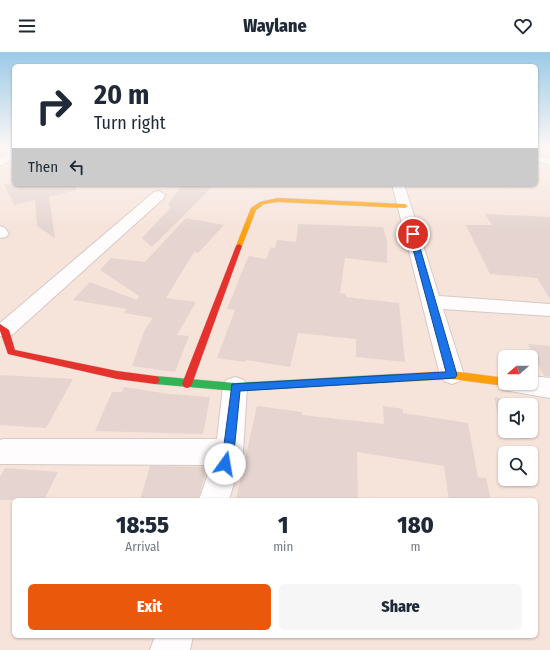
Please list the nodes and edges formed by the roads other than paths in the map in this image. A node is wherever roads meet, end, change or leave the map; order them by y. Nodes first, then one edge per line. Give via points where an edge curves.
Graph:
1 (399, 186) edge
2 (159, 195) dead end
3 (405, 206) junction
4 (431, 302) junction
5 (550, 310) edge
6 (2, 328) edge
7 (452, 375) junction
8 (498, 381) edge
9 (187, 384) junction
10 (538, 386) edge
11 (235, 387) junction
12 (550, 388) edge
13 (3, 452) dead end
14 (229, 452) junction
15 (215, 498) edge
16 (173, 638) edge
17 (170, 650) edge

1 - 3 street
2 - 6 street
3 - 4 street
3 - 9 street via 278,200 262,203 253,208
4 - 5 street
4 - 7 street
6 - 9 street via 11,352 117,375
7 - 8 street
7 - 11 street
9 - 11 street
10 - 12 street
11 - 14 street
13 - 14 street
14 - 15 street
16 - 17 street

